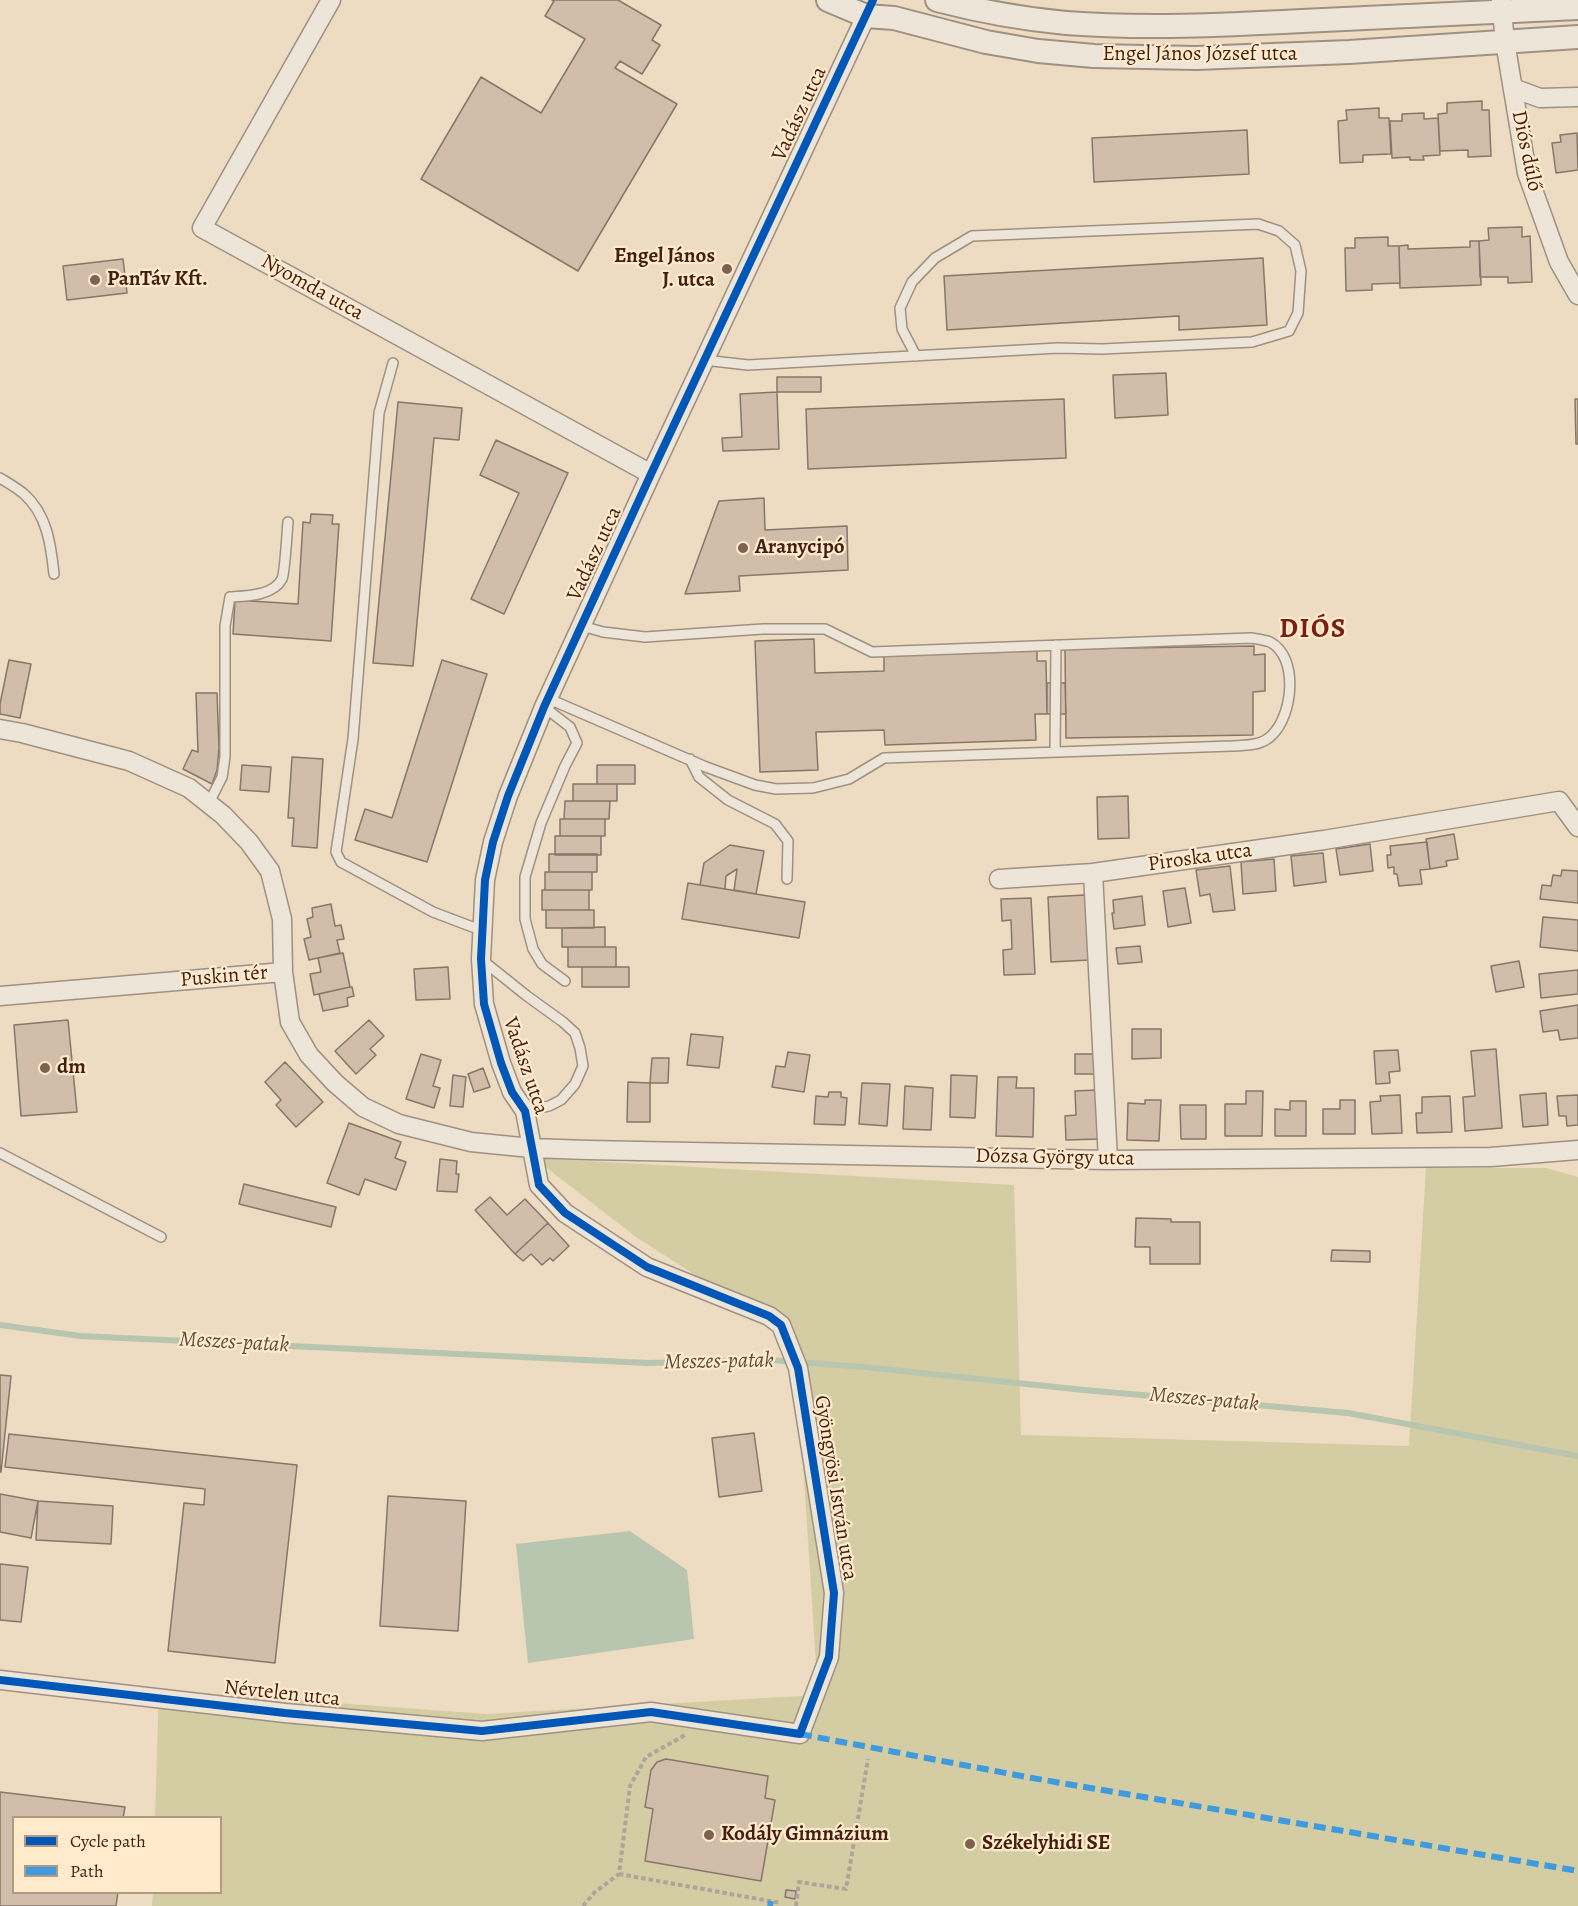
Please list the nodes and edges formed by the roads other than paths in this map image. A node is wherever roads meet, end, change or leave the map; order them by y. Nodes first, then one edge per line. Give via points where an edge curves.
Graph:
1 (331, 0) edge
2 (828, 0) edge
3 (937, 0) edge
4 (1502, 6) edge
5 (869, 8) edge
6 (1578, 8) edge
7 (1578, 37) edge
8 (1505, 42) junction
9 (1513, 88) junction
10 (1578, 97) edge
11 (1578, 295) edge
12 (916, 356) junction
13 (704, 360) junction
14 (393, 363) dead end
15 (651, 474) junction
16 (0, 478) edge
17 (288, 522) dead end
18 (54, 574) dead end
19 (582, 626) junction
20 (1056, 645) junction
21 (547, 703) junction
22 (0, 729) edge
23 (1055, 752) junction
24 (690, 759) junction
25 (209, 803) junction
26 (1578, 827) edge
27 (1093, 873) junction
28 (787, 879) dead end
29 (999, 879) dead end
30 (483, 931) junction
31 (481, 959) junction
32 (283, 972) junction
33 (565, 981) dead end
34 (0, 996) edge
35 (525, 1111) junction
36 (531, 1148) junction
37 (1578, 1150) edge
38 (0, 1153) edge
39 (1554, 1153) junction
40 (1108, 1160) junction
41 (1578, 1164) edge
42 (161, 1237) dead end
43 (0, 1680) edge
44 (561, 1722) joint

1 - 15 street, Nyomda utca via 202,228
2 - 5 street, Engel János József utca
3 - 4 street, Engel János József utca via 1027,18 1116,25 1211,25
4 - 6 street, Engel János József utca
4 - 8 street, Diós dűlő
5 - 8 street, Engel János József utca via 986,42 1094,56 1196,58
5 - 13 street, Vadász utca
7 - 8 street, Engel János József utca
8 - 9 street, Diós dűlő
9 - 10 street via 1540,98
9 - 11 street, Diós dűlő via 1527,173 1558,262
12 - 12 lane via 1252,342 1289,332 1298,313 1301,271 1295,245 1279,231 1258,224 972,236 934,258 912,282 900,308 903,329
12 - 13 lane via 748,365
13 - 15 street, Vadász utca
14 - 30 lane via 379,413 353,739 336,852 341,862 433,912
15 - 19 street, Vadász utca
16 - 18 lane via 25,495 42,517 51,542
17 - 25 lane via 282,578 272,589 230,597 225,626 225,757 222,777
19 - 20 lane via 645,637 825,629 872,652
19 - 21 street, Vadász utca
20 - 23 lane
20 - 23 lane via 1251,638 1269,642 1282,653 1290,687 1282,720 1272,735 1259,743
21 - 24 lane
21 - 30 street, Vadász utca via 493,842 485,880
21 - 33 lane via 570,727 577,743 541,823 525,877 525,918 533,949 542,964
22 - 25 street, Puskin tér via 129,761 189,788
23 - 24 lane via 884,758 849,779 813,788 776,789 755,785
24 - 28 lane via 699,777 728,800 775,824 788,841
25 - 32 street, Puskin tér via 249,842 270,871 282,919
26 - 27 street, Piroska utca via 1559,801
27 - 29 street
27 - 40 street
30 - 31 street, Vadász utca
31 - 35 street, Vadász utca via 484,1004 501,1063 512,1092
31 - 35 lane via 563,1022 575,1033 580,1048 583,1066 575,1084 561,1100
32 - 34 street, Puskin tér
32 - 36 street via 290,1022 309,1055 363,1107 399,1124 471,1142
35 - 36 street, Vadász utca
36 - 40 street, Dózsa György utca
36 - 44 street, Gyöngyösi István utca via 539,1185 565,1213 647,1267 769,1316 782,1325 796,1360 834,1593 829,1657 800,1734 651,1712
37 - 39 street, Dózsa György utca
38 - 42 lane
39 - 40 street, Dózsa György utca via 1491,1157
39 - 41 street
43 - 44 street, Névtelen utca via 482,1731

